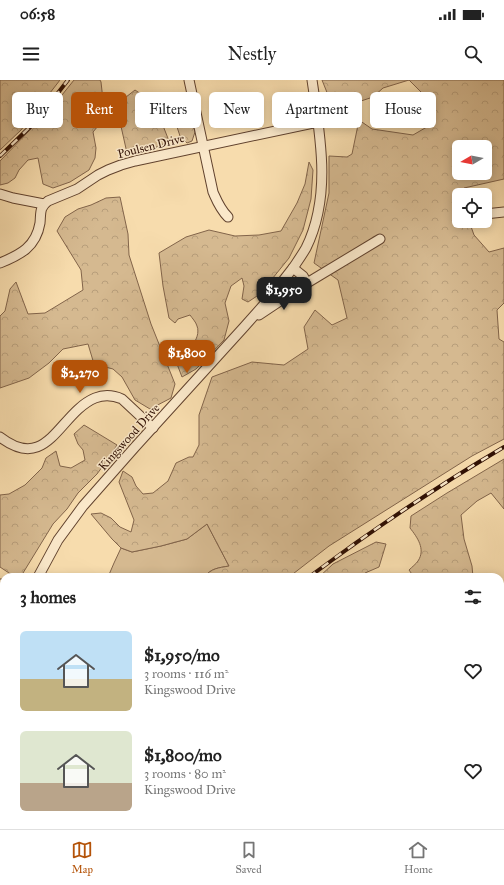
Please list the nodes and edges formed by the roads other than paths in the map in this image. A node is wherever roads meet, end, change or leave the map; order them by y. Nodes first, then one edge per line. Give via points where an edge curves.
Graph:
1 (188, 80) edge
2 (312, 80) edge
3 (314, 92) edge
4 (289, 128) edge
5 (319, 128) edge
6 (203, 146) junction
7 (0, 194) edge
8 (44, 204) junction
9 (504, 212) edge
10 (492, 213) edge
11 (228, 216) dead end
12 (380, 239) dead end
13 (0, 263) edge
14 (293, 268) junction
15 (307, 283) junction
16 (249, 322) junction
17 (153, 428) junction
18 (0, 437) edge
19 (40, 573) edge

1 - 6 street
2 - 3 street, Kingswood Drive
4 - 6 street, Poulsen Drive
5 - 14 street, Kingswood Drive via 322,164 320,206 306,248
6 - 8 street, Poulsen Drive via 121,165
6 - 11 street via 213,192 222,211
7 - 8 street
8 - 13 street via 34,240 14,258
9 - 10 street
12 - 15 street, Kingswood Drive
14 - 15 street
14 - 16 street, Kingswood Drive
15 - 16 street, Kingswood Drive
16 - 17 street, Kingswood Drive
17 - 18 street via 122,399 107,395 82,405 43,445 18,448
17 - 19 street, Kingswood Drive via 70,522

